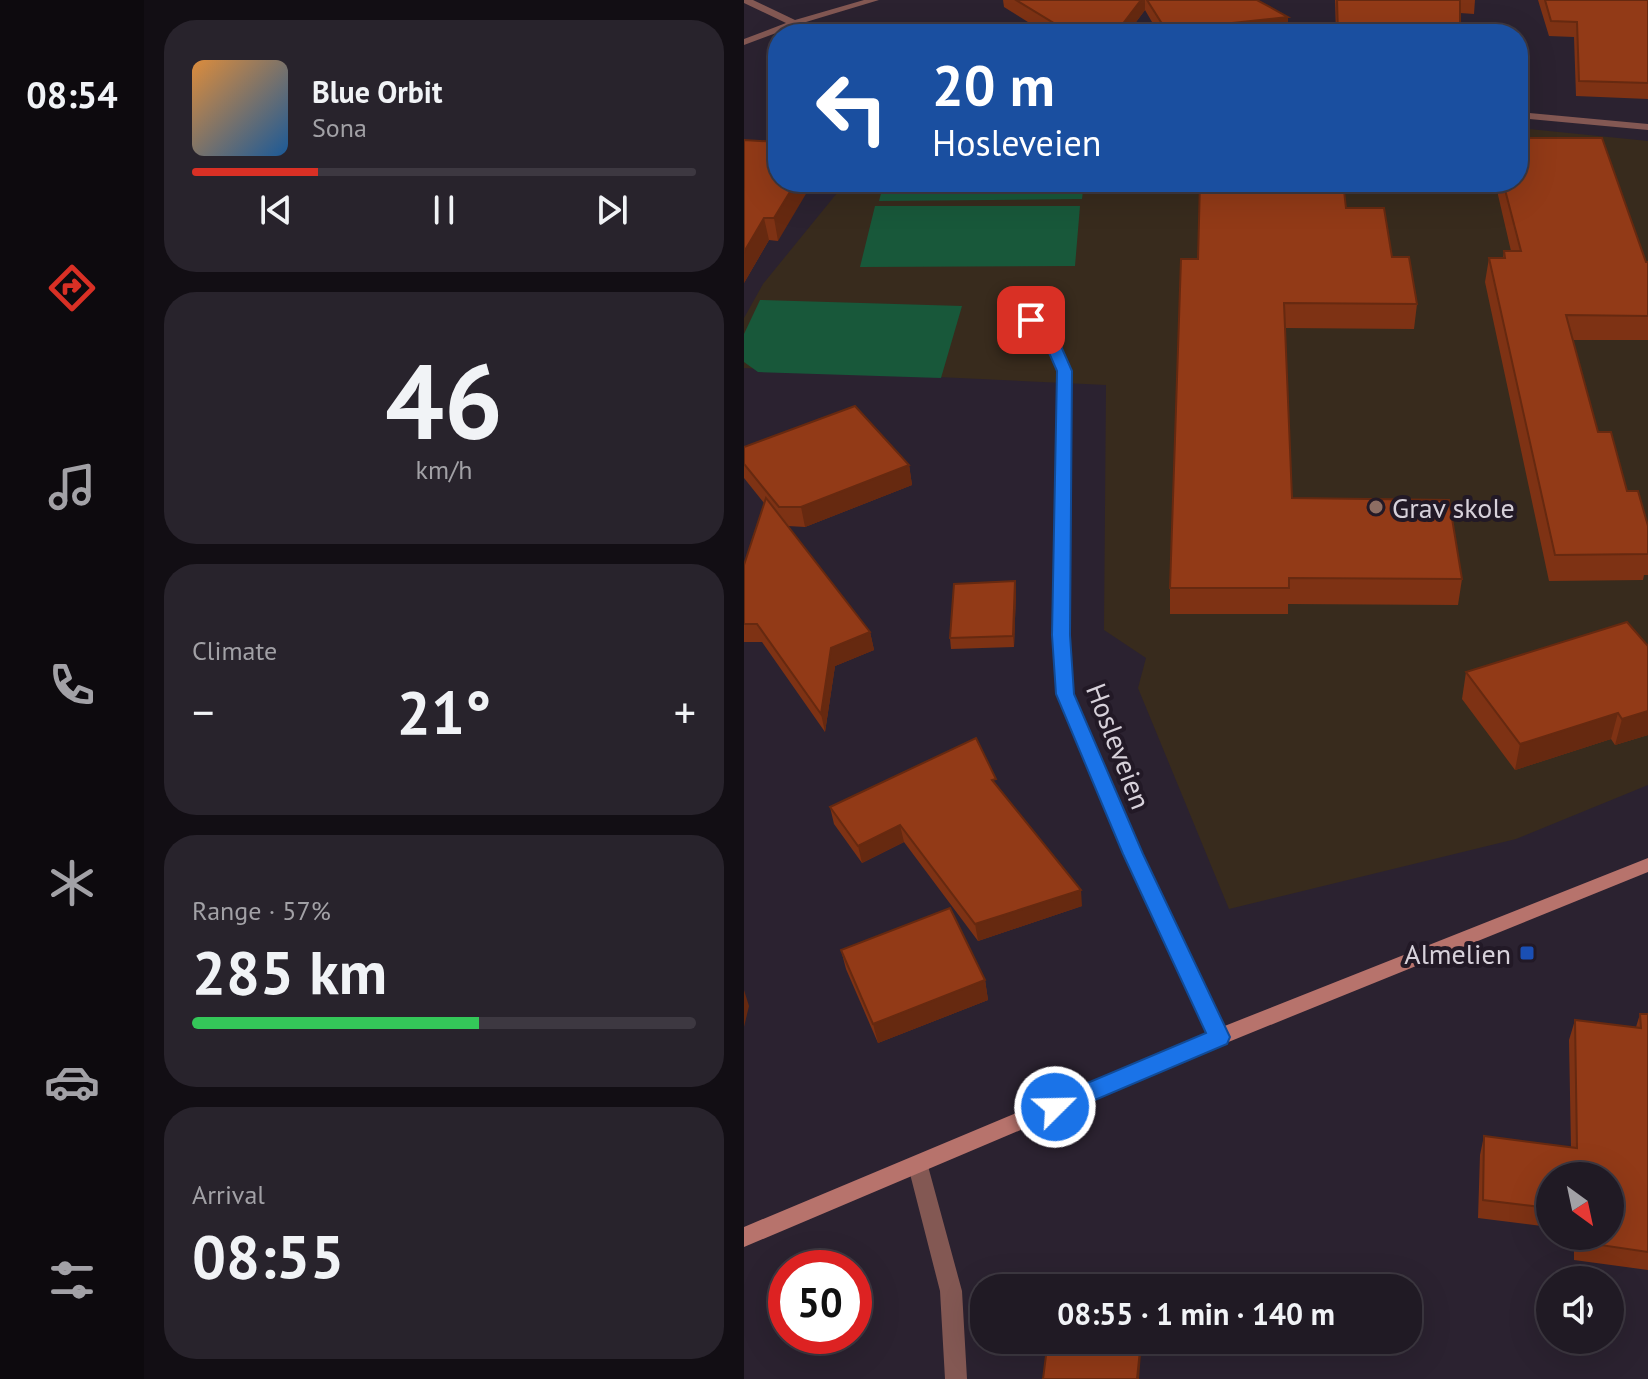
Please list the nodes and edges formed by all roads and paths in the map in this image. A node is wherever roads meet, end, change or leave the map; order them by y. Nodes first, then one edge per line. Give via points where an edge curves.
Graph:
1 (746, 0) edge
2 (874, 0) edge
3 (794, 23) junction
4 (800, 24) edge
5 (768, 33) edge
6 (744, 42) edge
7 (1528, 116) edge
8 (1648, 127) edge
9 (1031, 320) dead end
10 (1648, 865) edge
11 (1219, 1037) junction
12 (918, 1166) junction
13 (744, 1237) edge
14 (956, 1379) edge

1 - 3 street
2 - 3 street
3 - 4 street
5 - 6 street
7 - 8 street
9 - 11 street, Hosleveien via 1054,346 1065,371 1065,694
10 - 11 main road
11 - 12 main road
12 - 13 main road
12 - 14 street via 951,1291

